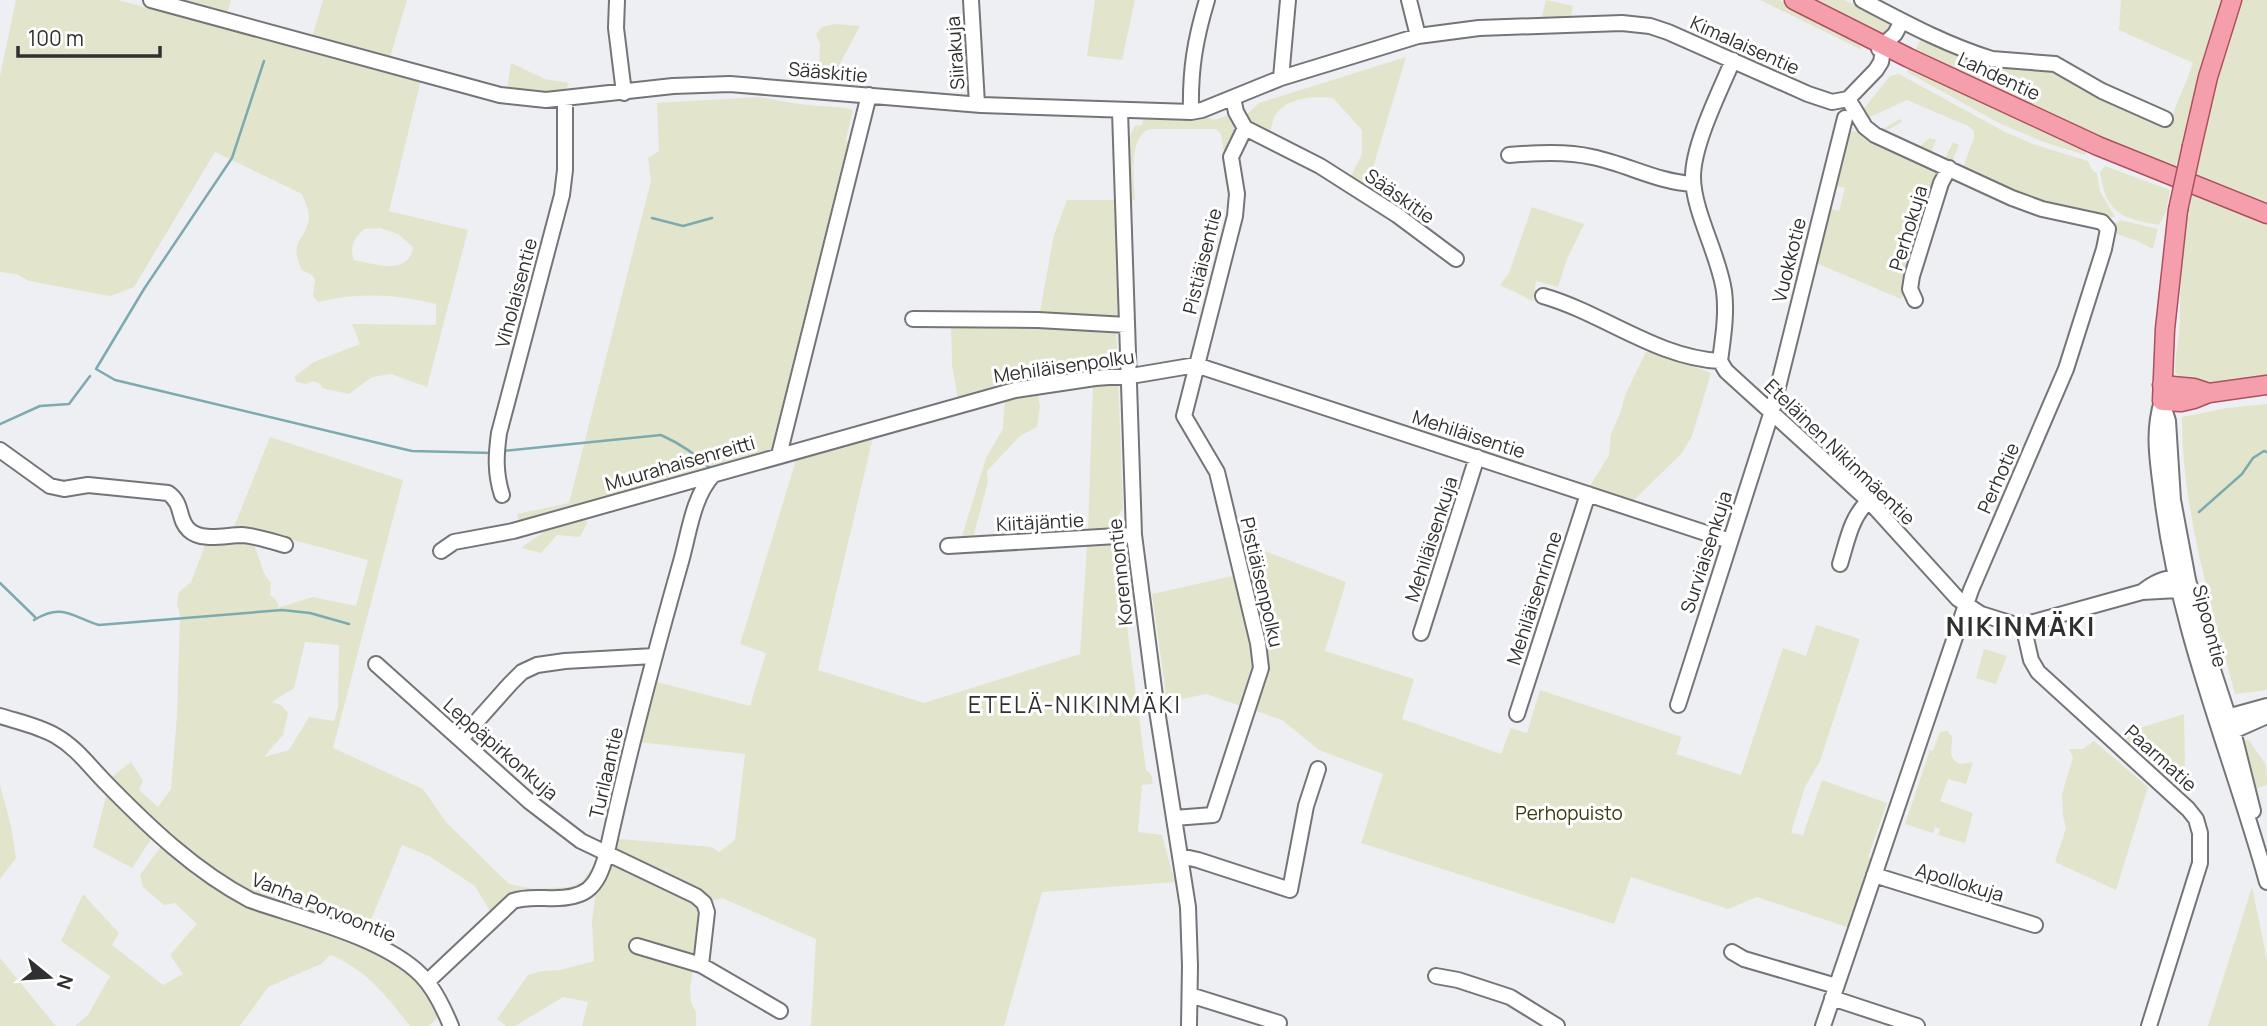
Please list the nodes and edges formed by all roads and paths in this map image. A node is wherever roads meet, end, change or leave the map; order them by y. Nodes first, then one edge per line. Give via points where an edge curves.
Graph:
1 (151, 0) edge
2 (617, 0) edge
3 (971, 0) edge
4 (1207, 0) edge
5 (1287, 0) edge
6 (1409, 0) edge
7 (1794, 0) edge
8 (1861, 0) edge
9 (2232, 0) edge
10 (1902, 21) junction
11 (1418, 36) junction
12 (1884, 45) junction
13 (1733, 60) junction
14 (1281, 78) junction
15 (624, 93) junction
16 (869, 94) junction
17 (1233, 98) junction
18 (565, 99) junction
19 (1848, 99) junction
20 (977, 104) junction
21 (1119, 111) junction
22 (1191, 112) junction
23 (1845, 118) dead end
24 (2165, 119) dead end
25 (1245, 128) junction
26 (1509, 155) dead end
27 (1949, 169) junction
28 (2190, 182) junction
29 (1693, 184) junction
30 (2267, 204) edge
31 (2267, 214) edge
32 (1456, 259) dead end
33 (1543, 296) dead end
34 (1915, 300) dead end
35 (914, 319) dead end
36 (1127, 325) junction
37 (1720, 361) junction
38 (1196, 365) junction
39 (1129, 375) junction
40 (2267, 385) edge
41 (2162, 393) junction
42 (1772, 411) junction
43 (0, 450) edge
44 (779, 455) junction
45 (1477, 457) junction
46 (713, 475) junction
47 (1588, 494) junction
48 (502, 495) dead end
49 (1869, 501) junction
50 (1134, 535) junction
51 (1730, 541) junction
52 (285, 545) dead end
53 (948, 546) dead end
54 (441, 551) dead end
55 (1840, 564) dead end
56 (2180, 582) junction
57 (1966, 605) junction
58 (2023, 625) junction
59 (1421, 633) dead end
60 (654, 656) junction
61 (376, 664) dead end
62 (1678, 705) dead end
63 (2267, 706) edge
64 (1517, 714) dead end
65 (0, 716) edge
66 (2267, 716) edge
67 (2226, 725) junction
68 (461, 739) junction
69 (1318, 769) dead end
70 (1174, 818) junction
71 (607, 852) junction
72 (1180, 856) junction
73 (2263, 869) edge
74 (1874, 876) junction
75 (2035, 925) dead end
76 (638, 946) dead end
77 (1732, 952) dead end
78 (701, 965) junction
79 (1436, 976) dead end
80 (427, 982) junction
81 (1834, 992) junction
82 (1190, 995) junction
83 (780, 1011) dead end
84 (1279, 1023) dead end
85 (451, 1026) edge
86 (1189, 1026) edge
87 (1557, 1026) edge
88 (1823, 1026) edge
89 (1917, 1026) edge
90 (2149, 1026) edge

1 - 18 street, Sääskitie via 500,95
2 - 15 street
3 - 20 street, Siirakuja
4 - 22 street via 1193,50
5 - 14 street
6 - 11 street
7 - 12 main road, Lahdentie
8 - 10 street
9 - 41 main road, Sipoontie, bridge via 2208,77 2178,210
10 - 12 street
10 - 24 street via 1992,59 2055,64
11 - 13 street, Kimalaisentie via 1622,23 1650,26
11 - 14 street, Kimalaisentie
12 - 19 street via 1881,62
12 - 28 main road, Lahdentie via 2098,146
13 - 19 street, Kimalaisentie via 1821,100
13 - 29 street via 1704,131
14 - 17 street, Kimalaisentie
15 - 16 street, Sääskitie via 730,84
15 - 18 street, Sääskitie
16 - 20 street, Sääskitie
16 - 44 street, Muurahaisenreitti
17 - 22 street, Sääskitie
17 - 25 street
18 - 48 street, Viholaisentie via 562,195 495,456
19 - 27 street, Perhotie via 1875,135
20 - 21 street, Sääskitie
21 - 22 street, Sääskitie
21 - 36 street, Korennontie
23 - 42 street, Vuokkotie
25 - 32 street, Sääskitie via 1320,166
25 - 38 street, Pistiäisentie via 1231,157 1235,216
26 - 29 street via 1590,156 1665,181
27 - 34 street, Perhokuja via 1912,276 1910,289
27 - 57 street, Perhotie via 2012,198 2102,222 2108,229 2066,369
28 - 30 main road, Lahdentie
28 - 31 main road, Lahdentie
29 - 37 street via 1724,290
33 - 37 street via 1645,340 1701,360
35 - 36 street
36 - 39 street, Korennontie
37 - 42 street, Eteläinen Nikinmäentie
38 - 39 street, Mehiläisenpolku
38 - 45 street, Mehiläisentie
38 - 70 street, Pistiäisenpolku via 1184,415 1217,472 1261,668 1213,815
39 - 44 street, Mehiläisenpolku via 1015,390
39 - 50 street, Korennontie
40 - 41 main road
41 - 56 street, Sipoontie
42 - 49 street, Eteläinen Nikinmäentie
42 - 51 street, Surviaisenkuja
43 - 52 street via 50,486 168,493 180,506 188,530 201,537 244,535
44 - 46 street, Muurahaisenreitti
45 - 47 street, Mehiläisentie
45 - 59 street, Mehiläisenkuja
46 - 54 street, Muurahaisenreitti via 513,531 454,542
46 - 60 street, Turilaantie via 697,502
47 - 51 street, Mehiläisentie
47 - 64 street, Mehiläisenrinne
49 - 55 street via 1854,520
49 - 57 street, Eteläinen Nikinmäentie
50 - 53 street, Kiitäjäntie
50 - 70 street, Korennontie
51 - 62 street, Surviaisenkuja
56 - 58 street, Eteläinen Nikinmäentie via 2161,593 2142,592
56 - 67 street, Sipoontie
57 - 58 street, Eteläinen Nikinmäentie via 1981,614
57 - 74 street, Perhotie
58 - 90 street, Paarmatie via 2038,672 2196,819 2200,863
60 - 68 street via 537,665 522,672
60 - 71 street, Turilaantie
61 - 68 street, Leppäpirkonkuja
63 - 67 street
65 - 80 street, Vanha Porvoontie via 45,730 69,744 161,837 213,878 250,900 391,953
66 - 67 street
67 - 73 street, Sipoontie via 2252,807
68 - 71 street, Leppäpirkonkuja via 530,802 581,841
69 - 72 street via 1290,890
70 - 72 street, Korennontie
71 - 78 street, Leppäpirkonkuja via 704,903
71 - 80 street, Turilaantie via 596,883 581,894 513,901
72 - 82 street, Korennontie via 1188,907
74 - 75 street, Apollokuja
74 - 81 street, Perhotie
76 - 78 street
77 - 81 street
78 - 83 street
79 - 87 street via 1510,997
80 - 85 street, Vanha Porvoontie
81 - 88 street, Perhotie
81 - 89 street
82 - 84 street
82 - 86 street, Korennontie

